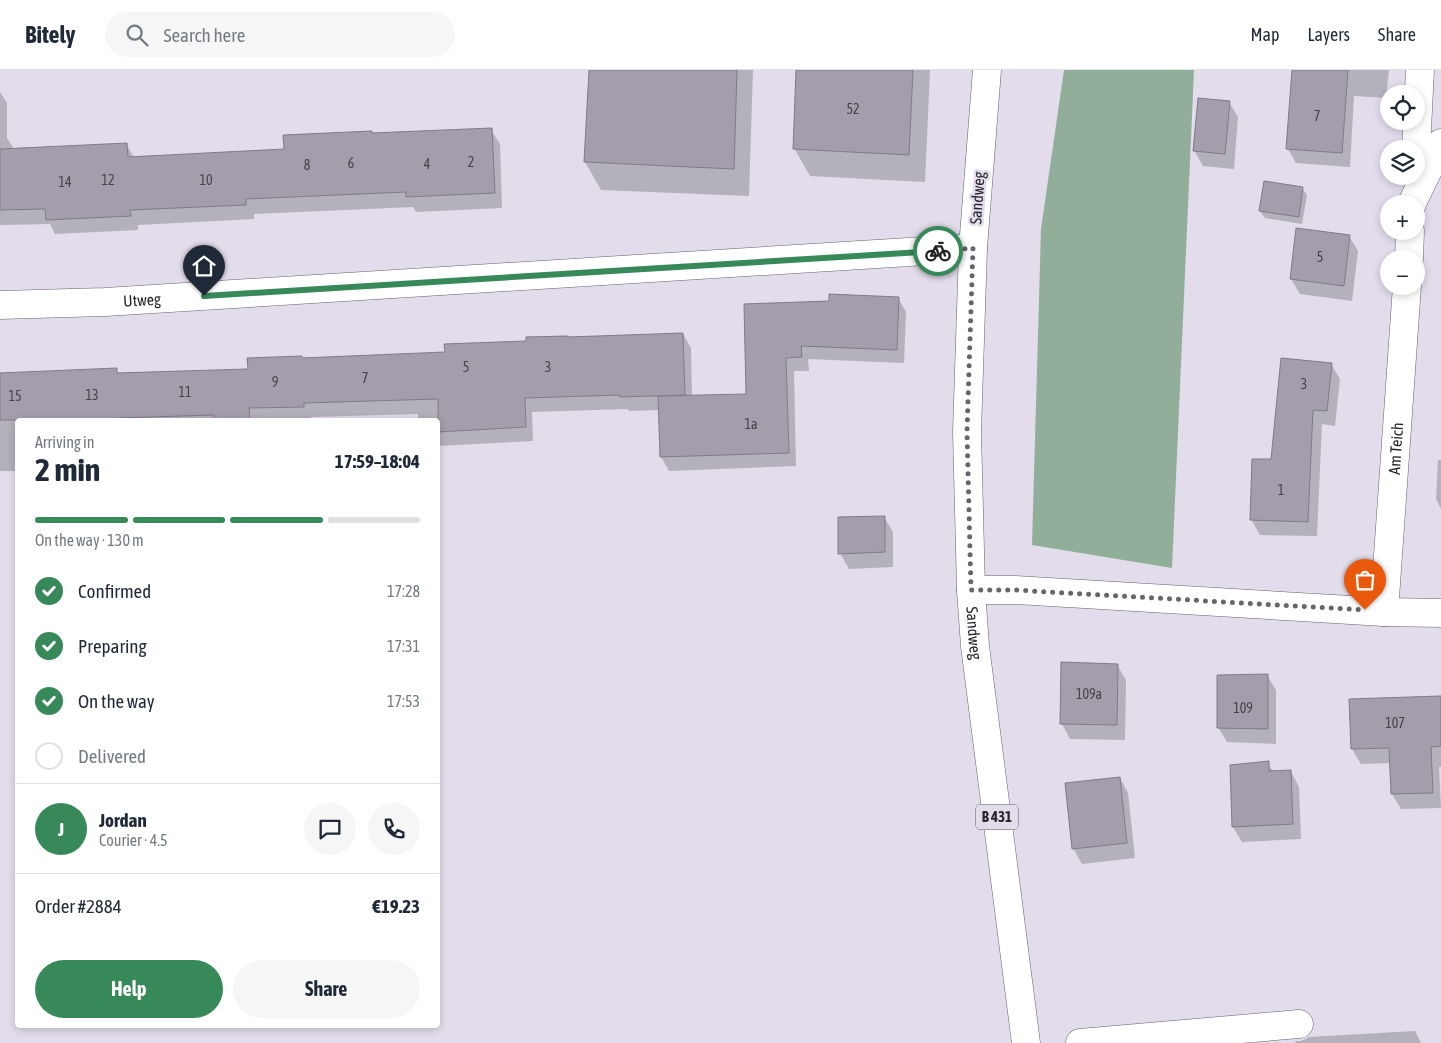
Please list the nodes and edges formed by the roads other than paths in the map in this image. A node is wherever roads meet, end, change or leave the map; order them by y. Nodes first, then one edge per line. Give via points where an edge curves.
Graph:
1 (987, 70) edge
2 (1420, 70) edge
3 (1416, 140) edge
4 (1441, 143) edge
5 (1413, 194) edge
6 (973, 248) junction
7 (1406, 295) edge
8 (0, 305) edge
9 (971, 590) junction
10 (1384, 612) junction
11 (1441, 613) edge
12 (1299, 1024) dead end
13 (1026, 1043) edge
14 (1080, 1043) edge

1 - 6 street, Sandweg / B 431
2 - 3 street
4 - 5 street
6 - 8 street, Utweg via 105,302
6 - 9 street, Sandweg / B 431 via 967,432
7 - 10 street, Am Teich
9 - 10 street
9 - 13 street, Sandweg / B 431 via 975,646
10 - 11 street
12 - 14 street

